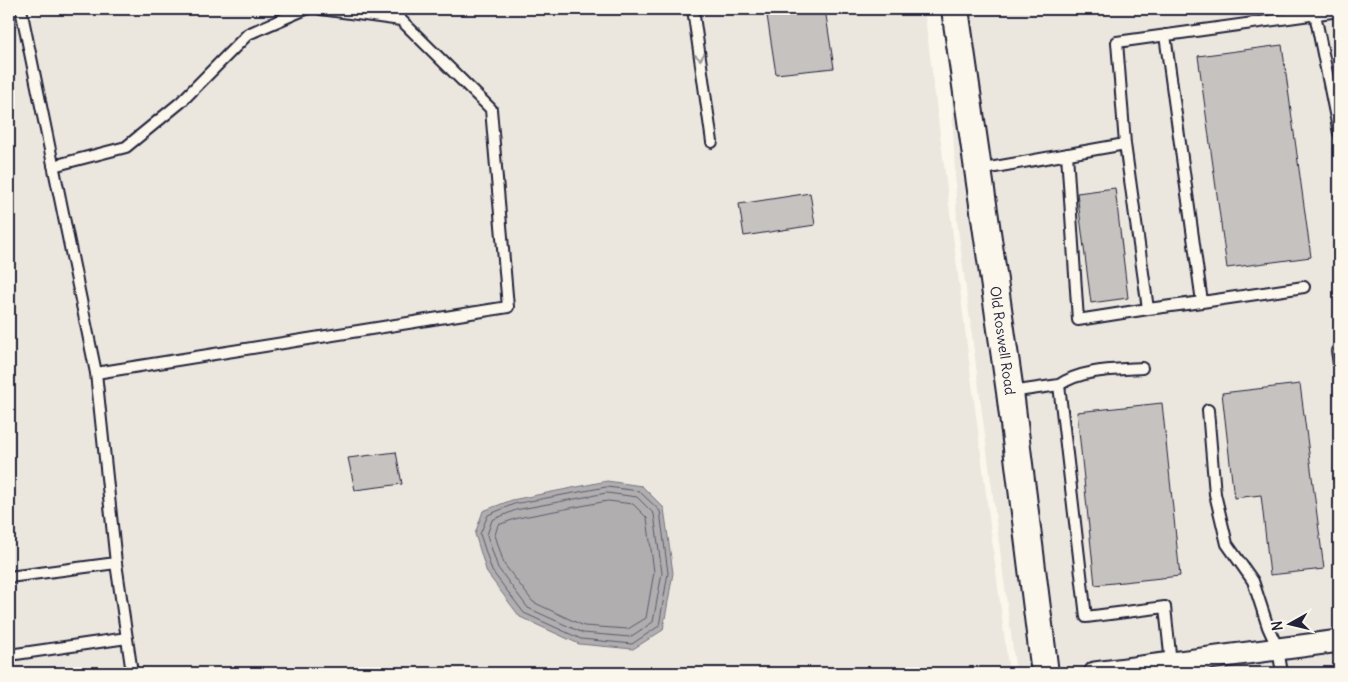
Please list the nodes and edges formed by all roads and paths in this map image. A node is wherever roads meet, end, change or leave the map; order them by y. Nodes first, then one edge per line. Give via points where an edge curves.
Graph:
1 (21, 9) edge
2 (306, 9) edge
3 (321, 9) edge
4 (693, 9) edge
5 (955, 9) edge
6 (1339, 11) edge
7 (1315, 14) junction
8 (1166, 35) junction
9 (1339, 133) edge
10 (712, 142) dead end
11 (1125, 144) junction
12 (1067, 154) junction
13 (52, 166) junction
14 (977, 170) junction
15 (1304, 287) dead end
16 (1202, 302) junction
17 (1148, 309) junction
18 (1337, 350) dead end
19 (1339, 364) edge
20 (1142, 368) dead end
21 (96, 373) junction
22 (1059, 385) junction
23 (1010, 392) junction
24 (1208, 410) dead end
25 (116, 563) junction
26 (9, 577) edge
27 (126, 638) junction
28 (1339, 640) edge
29 (1278, 649) junction
30 (9, 655) edge
31 (1172, 663) junction
32 (132, 673) edge
33 (1045, 673) edge
34 (1095, 673) edge
35 (1282, 673) edge

1 - 13 lane
2 - 13 lane via 248,34 181,102 126,147
3 - 21 lane via 401,20 491,109 508,307
4 -> 10 lane
5 - 14 street, Old Roswell Road
6 - 7 lane
7 - 8 lane
7 - 9 lane
8 - 11 lane via 1117,42
8 - 16 lane
11 - 12 lane
11 - 17 lane
12 - 14 lane
12 - 17 lane via 1078,320
13 - 21 lane
14 - 23 street, Old Roswell Road
15 - 16 lane
16 - 17 lane
18 - 19 lane
20 - 22 lane via 1086,373 1073,376
21 - 25 lane
22 - 23 lane
22 - 31 lane via 1086,617 1165,607
23 - 33 street, Old Roswell Road
24 - 29 lane via 1215,494 1227,544 1253,581
25 - 26 lane
25 - 27 lane
27 - 30 lane
27 - 32 lane
28 - 29 street
29 - 31 street
29 - 35 lane
31 - 34 street

